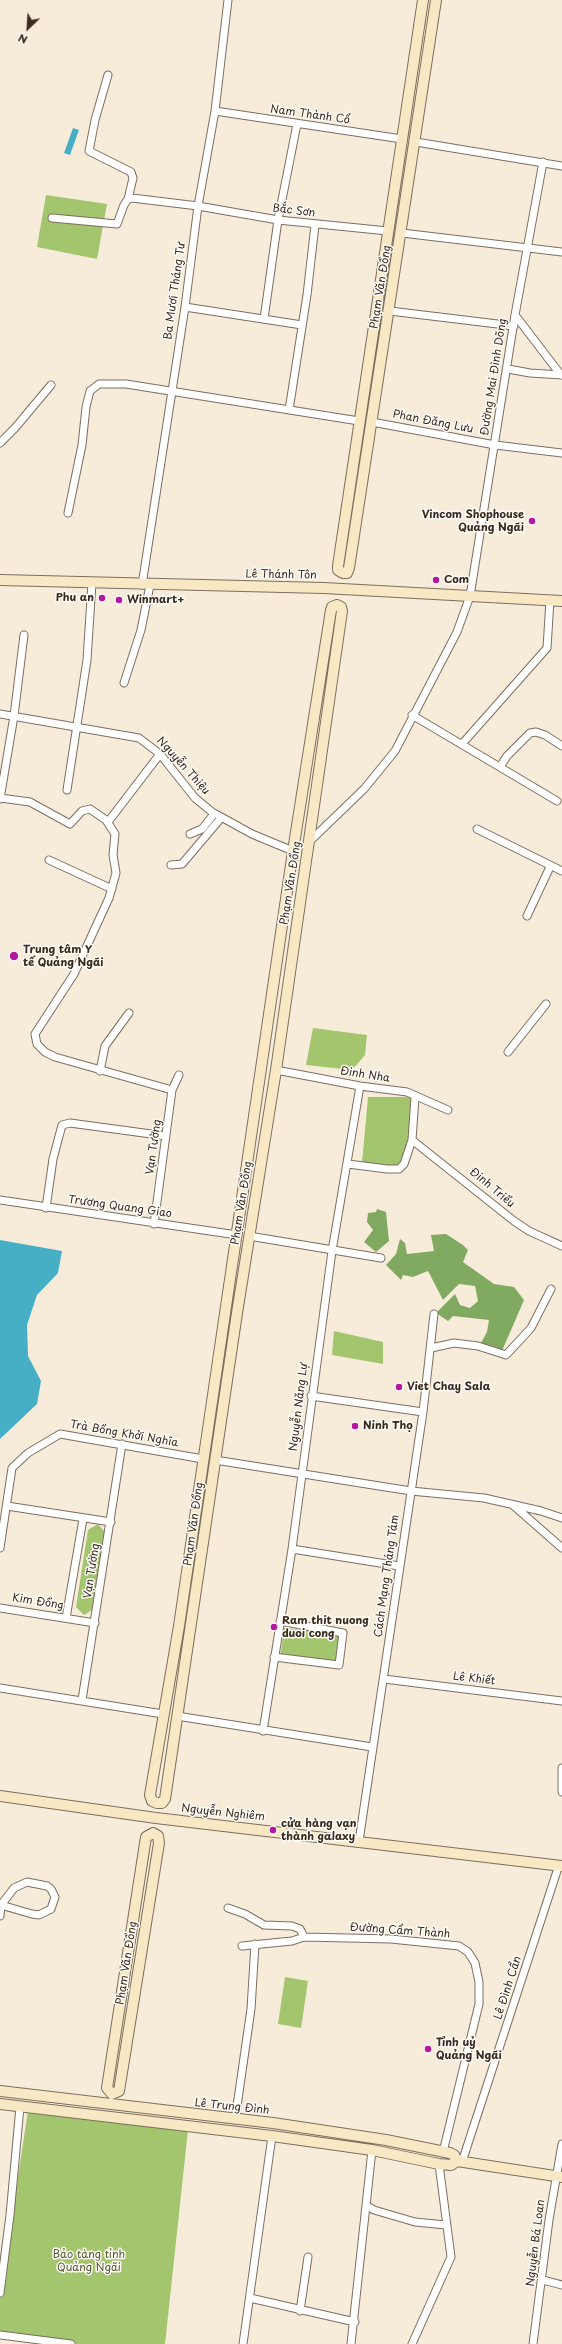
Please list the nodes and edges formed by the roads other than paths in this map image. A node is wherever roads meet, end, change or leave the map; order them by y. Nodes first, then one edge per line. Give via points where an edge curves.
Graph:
1 (228, 0) edge
2 (423, 0) edge
3 (436, 0) edge
4 (415, 52) junction
5 (428, 54) junction
6 (108, 75) dead end
7 (215, 111) junction
8 (297, 124) junction
9 (402, 139) junction
10 (416, 142) junction
11 (543, 162) junction
12 (562, 166) edge
13 (128, 199) junction
14 (198, 206) junction
15 (52, 218) dead end
16 (278, 220) junction
17 (315, 225) junction
18 (388, 231) junction
19 (402, 233) junction
20 (528, 248) junction
21 (562, 252) edge
22 (185, 307) junction
23 (376, 310) junction
24 (390, 311) junction
25 (515, 315) junction
26 (264, 319) junction
27 (302, 325) junction
28 (514, 326) junction
29 (508, 369) junction
30 (561, 375) edge
31 (51, 385) dead end
32 (172, 393) junction
33 (289, 410) junction
34 (359, 421) junction
35 (372, 422) junction
36 (0, 442) edge
37 (495, 445) junction
38 (562, 453) edge
39 (68, 513) dead end
40 (343, 573) junction
41 (0, 580) edge
42 (92, 583) junction
43 (146, 585) junction
44 (340, 590) junction
45 (470, 596) junction
46 (550, 600) junction
47 (562, 601) edge
48 (337, 605) junction
49 (24, 635) dead end
50 (124, 683) dead end
51 (0, 714) edge
52 (412, 715) junction
53 (14, 716) junction
54 (76, 727) junction
55 (310, 742) junction
56 (462, 744) junction
57 (324, 745) junction
58 (562, 746) edge
59 (160, 754) junction
60 (500, 767) junction
61 (67, 790) dead end
62 (0, 799) edge
63 (557, 801) dead end
64 (217, 816) junction
65 (108, 822) junction
66 (477, 828) dead end
67 (190, 834) dead end
68 (309, 842) junction
69 (293, 850) junction
70 (49, 860) dead end
71 (172, 865) dead end
72 (550, 867) junction
73 (562, 871) edge
74 (112, 889) junction
75 (286, 905) junction
76 (299, 908) junction
77 (527, 916) dead end
78 (546, 1004) dead end
79 (129, 1013) dead end
80 (508, 1052) dead end
81 (100, 1070) junction
82 (260, 1070) junction
83 (276, 1070) junction
84 (179, 1075) dead end
85 (360, 1086) junction
86 (172, 1090) junction
87 (415, 1097) junction
88 (448, 1110) dead end
89 (166, 1136) junction
90 (412, 1140) junction
91 (348, 1164) junction
92 (0, 1200) edge
93 (46, 1208) junction
94 (154, 1224) junction
95 (237, 1235) junction
96 (249, 1236) junction
97 (562, 1246) edge
98 (332, 1251) junction
99 (381, 1258) dead end
100 (551, 1289) dead end
101 (434, 1314) dead end
102 (430, 1348) junction
103 (311, 1396) junction
104 (423, 1412) junction
105 (122, 1444) junction
106 (203, 1459) junction
107 (215, 1460) junction
108 (302, 1474) junction
109 (411, 1491) junction
110 (511, 1503) junction
111 (7, 1506) junction
112 (562, 1518) edge
113 (83, 1519) junction
114 (111, 1522) junction
115 (0, 1548) edge
116 (562, 1548) edge
117 (292, 1549) junction
118 (399, 1566) junction
119 (0, 1608) edge
120 (66, 1618) junction
121 (280, 1621) junction
122 (95, 1623) junction
123 (179, 1626) junction
124 (191, 1628) junction
125 (274, 1657) junction
126 (384, 1679) junction
127 (0, 1688) edge
128 (82, 1700) junction
129 (562, 1702) edge
130 (163, 1714) junction
131 (177, 1716) junction
132 (262, 1731) junction
133 (372, 1747) junction
134 (562, 1768) edge
135 (562, 1792) edge
136 (0, 1796) edge
137 (157, 1803) junction
138 (156, 1818) junction
139 (359, 1841) junction
140 (560, 1866) edge
141 (0, 1905) edge
142 (228, 1908) dead end
143 (0, 1916) edge
144 (304, 1937) junction
145 (254, 1944) junction
146 (242, 1946) dead end
147 (0, 2091) edge
148 (111, 2099) junction
149 (0, 2104) edge
150 (20, 2107) junction
151 (108, 2116) junction
152 (235, 2120) junction
153 (272, 2123) junction
154 (272, 2136) junction
155 (386, 2140) junction
156 (562, 2144) edge
157 (372, 2150) junction
158 (443, 2152) junction
159 (384, 2153) junction
160 (459, 2162) junction
161 (439, 2164) junction
162 (559, 2177) edge
163 (367, 2206) junction
164 (446, 2225) junction
165 (308, 2257) dead end
166 (543, 2280) junction
167 (562, 2285) edge
168 (0, 2293) edge
169 (250, 2298) junction
170 (300, 2311) junction
171 (355, 2322) junction
172 (0, 2334) edge
173 (71, 2344) edge
174 (243, 2344) edge
175 (351, 2344) edge
176 (412, 2344) edge
177 (533, 2344) edge

1 - 7 street, Ba Mươi Tháng Tư
2 - 4 street, Phạm Văn Đồng
3 - 5 street, Phạm Văn Đồng
4 - 5 street
4 - 9 street, Phạm Văn Đồng
5 - 10 street, Phạm Văn Đồng
6 - 13 street via 89,151 131,172 133,178
7 - 8 street, Nam Thành Cổ
7 - 14 street, Ba Mươi Tháng Tư
8 - 9 street, Nam Thành Cổ
8 - 16 street
9 - 10 street
9 - 18 street, Phạm Văn Đồng
10 - 11 street
10 - 19 street, Phạm Văn Đồng
11 - 12 street
11 - 20 street, Đường Mai Đình Dõng
13 - 14 street, Bắc Sơn
13 - 15 street via 118,224
14 - 16 street, Bắc Sơn
14 - 22 street, Ba Mươi Tháng Tư
16 - 17 street, Bắc Sơn
16 - 26 street
17 - 18 street, Bắc Sơn
17 - 27 street
18 - 19 street
18 - 23 street, Phạm Văn Đồng
19 - 20 street
19 - 24 street, Phạm Văn Đồng
20 - 21 street
20 - 25 street, Đường Mai Đình Dõng
22 - 26 street
22 - 32 street, Ba Mươi Tháng Tư
23 - 24 street
23 - 34 street, Phạm Văn Đồng
24 - 28 street
24 - 35 street, Phạm Văn Đồng
25 - 28 street, Đường Mai Đình Dõng
25 - 30 street
26 - 27 street
27 - 33 street
28 - 29 street, Đường Mai Đình Dõng
29 - 30 street
29 - 37 street, Đường Mai Đình Dõng
31 - 36 street
32 - 33 street
32 - 39 street via 111,383 102,383 92,388 86,407 82,445
32 - 43 street, Ba Mươi Tháng Tư
33 - 34 street
34 - 35 street
34 - 40 street, Phạm Văn Đồng via 338,566 338,570
35 - 37 street, Phan Đăng Lưu
35 - 40 street, Phạm Văn Đồng via 349,568 347,573
37 - 38 street, Phan Đăng Lưu
37 - 45 street, Đường Mai Đình Dõng
40 - 44 street, Phạm Văn Đồng
41 - 42 street, Lê Thánh Tôn
42 - 43 street, Lê Thánh Tôn
42 - 54 street via 87,660
43 - 44 street, Lê Thánh Tôn
43 - 50 street, Ba Mươi Tháng Tư via 141,630
44 - 45 street, Lê Thánh Tôn
44 - 48 street, Phạm Văn Đồng
45 - 46 street, Lê Thánh Tôn
45 - 52 street, Đường Mai Đình Dõng via 454,638
46 - 47 street, Lê Thánh Tôn
46 - 56 street via 547,648
48 - 55 street, Phạm Văn Đồng via 331,610
48 - 57 street, Phạm Văn Đồng via 342,611
49 - 53 street
51 - 53 street, Nguyễn Thiệu
52 - 56 street
52 - 68 street, Đường Mai Đình Dõng via 401,739 382,768
53 - 54 street, Nguyễn Thiệu
53 - 62 street
54 - 59 street, Nguyễn Thiệu via 139,738
54 - 61 street
55 - 57 street
55 - 69 street, Phạm Văn Đồng
56 - 60 street
57 - 68 street, Phạm Văn Đồng
58 - 60 street via 545,735 530,733 507,756
59 - 64 street, Nguyễn Thiệu via 195,798
59 - 65 street
60 - 63 street
62 - 65 street via 30,802 70,824 86,808 97,812
64 - 67 street via 202,829
64 - 69 street, Nguyễn Thiệu
64 - 71 street via 182,864
65 - 74 street via 115,834 113,855 116,873
66 - 72 street
68 - 76 street, Phạm Văn Đồng
69 - 75 street, Phạm Văn Đồng
70 - 74 street
72 - 73 street
72 - 77 street
74 - 81 street via 101,919 74,974 35,1034 36,1044 45,1052
75 - 76 street
75 - 82 street, Phạm Văn Đồng
76 - 83 street, Phạm Văn Đồng
78 - 80 street
79 - 81 street via 106,1046
81 - 86 street
82 - 83 street
82 - 95 street, Phạm Văn Đồng
83 - 85 street, Đinh Nha
83 - 96 street, Phạm Văn Đồng
84 - 86 street, Vạn Tường
85 - 87 street, Đinh Nha via 407,1092
85 - 91 street, Nguyễn Năng Lự
86 - 89 street, Vạn Tường
87 - 88 street, Đinh Nha
87 - 90 street
89 - 93 street via 70,1123 62,1125 53,1159
89 - 94 street, Vạn Tường
90 - 91 street via 404,1164 399,1169
90 - 97 street, Đinh Triều via 514,1221
91 - 98 street, Nguyễn Năng Lự
92 - 93 street, Trương Quang Giao
93 - 94 street, Trương Quang Giao
94 - 95 street, Trương Quang Giao
95 - 96 street
95 - 106 street, Phạm Văn Đồng
96 - 98 street
96 - 107 street, Phạm Văn Đồng
98 - 99 street
98 - 103 street, Nguyễn Năng Lự
100 - 102 street via 531,1328 506,1355 454,1342
101 - 102 street, Cách Mạng Tháng Tám
102 - 104 street, Cách Mạng Tháng Tám
103 - 104 street
103 - 108 street, Nguyễn Năng Lự
104 - 109 street, Cách Mạng Tháng Tám
105 - 106 street, Trà Bồng Khởi Nghĩa
105 - 111 street, Trà Bồng Khởi Nghĩa via 60,1434 28,1453 12,1468
105 - 114 street, Vạn Tường
106 - 107 street
106 - 123 street, Phạm Văn Đồng
107 - 108 street
107 - 124 street, Phạm Văn Đồng
108 - 109 street
108 - 117 street, Nguyễn Năng Lự
109 - 110 street via 438,1492
109 - 118 street, Cách Mạng Tháng Tám
110 - 112 street
110 - 116 street
111 - 113 street
111 - 115 street, Trà Bồng Khởi Nghĩa
113 - 114 street
113 - 120 street
114 - 122 street, Vạn Tường
117 - 118 street
117 - 121 street, Nguyễn Năng Lự
118 - 126 street, Cách Mạng Tháng Tám
119 - 120 street, Kim Đồng
120 - 122 street, Kim Đồng
121 - 125 street, Nguyễn Năng Lự
121 - 125 street via 343,1633 339,1665
122 - 128 street, Vạn Tường
123 - 124 street
123 - 130 street, Phạm Văn Đồng
124 - 131 street, Phạm Văn Đồng
125 - 132 street, Nguyễn Năng Lự
126 - 129 street, Lê Khiết
126 - 133 street, Cách Mạng Tháng Tám
127 - 128 street
128 - 130 street
130 - 131 street
130 - 137 street, Phạm Văn Đồng via 150,1796 152,1801
131 - 132 street
131 - 137 street, Phạm Văn Đồng via 165,1799 162,1803
132 - 133 street
133 - 139 street, Cách Mạng Tháng Tám
134 - 135 street
136 - 138 street, Nguyễn Nghiêm
137 - 138 street, Phạm Văn Đồng
138 - 139 street, Nguyễn Nghiêm
138 - 148 street, Phạm Văn Đồng via 153,1833 146,1837 107,2088
139 - 140 street, Nguyễn Nghiêm
140 - 160 street, Lê Đình Cẩn
141 - 141 street via 38,1915 51,1909 55,1897 47,1886 27,1882 14,1888
141 - 143 street
142 - 144 street via 264,1925 292,1926 300,1929
144 - 145 street, Đường Cẩm Thành via 292,1941
144 - 158 street, Đường Cẩm Thành via 391,1940 459,1946 468,1952 475,1962 479,1982 479,2004
145 - 146 street, Đường Cẩm Thành
145 - 152 street via 251,2008
147 - 148 street, Lê Trung Đình
148 - 151 street
148 - 152 street, Lê Trung Đình
149 - 150 street, Lê Trung Đình
150 - 151 street, Lê Trung Đình
150 - 168 street
151 - 154 street, Lê Trung Đình
152 - 153 street, Lê Trung Đình
153 - 154 street
153 - 155 street, Lê Trung Đình
154 - 157 street, Lê Trung Đình
154 - 169 street
155 - 158 street, Lê Trung Đình
155 - 159 street
156 - 162 street, Nguyễn Bá Loan
157 - 159 street, Lê Trung Đình
157 - 163 street
158 - 160 street, Lê Trung Đình via 454,2155
159 - 161 street, Lê Trung Đình
160 - 161 street, Lê Trung Đình via 451,2166
160 - 162 street, Lê Trung Đình
161 - 164 street
162 - 166 street, Nguyễn Bá Loan via 549,2220
163 - 164 street via 415,2222
163 - 171 street
164 - 176 street via 452,2251 450,2264
165 - 170 street
166 - 167 street
166 - 177 street, Nguyễn Bá Loan
169 - 170 street
169 - 174 street
170 - 171 street
171 - 175 street
172 - 173 street

